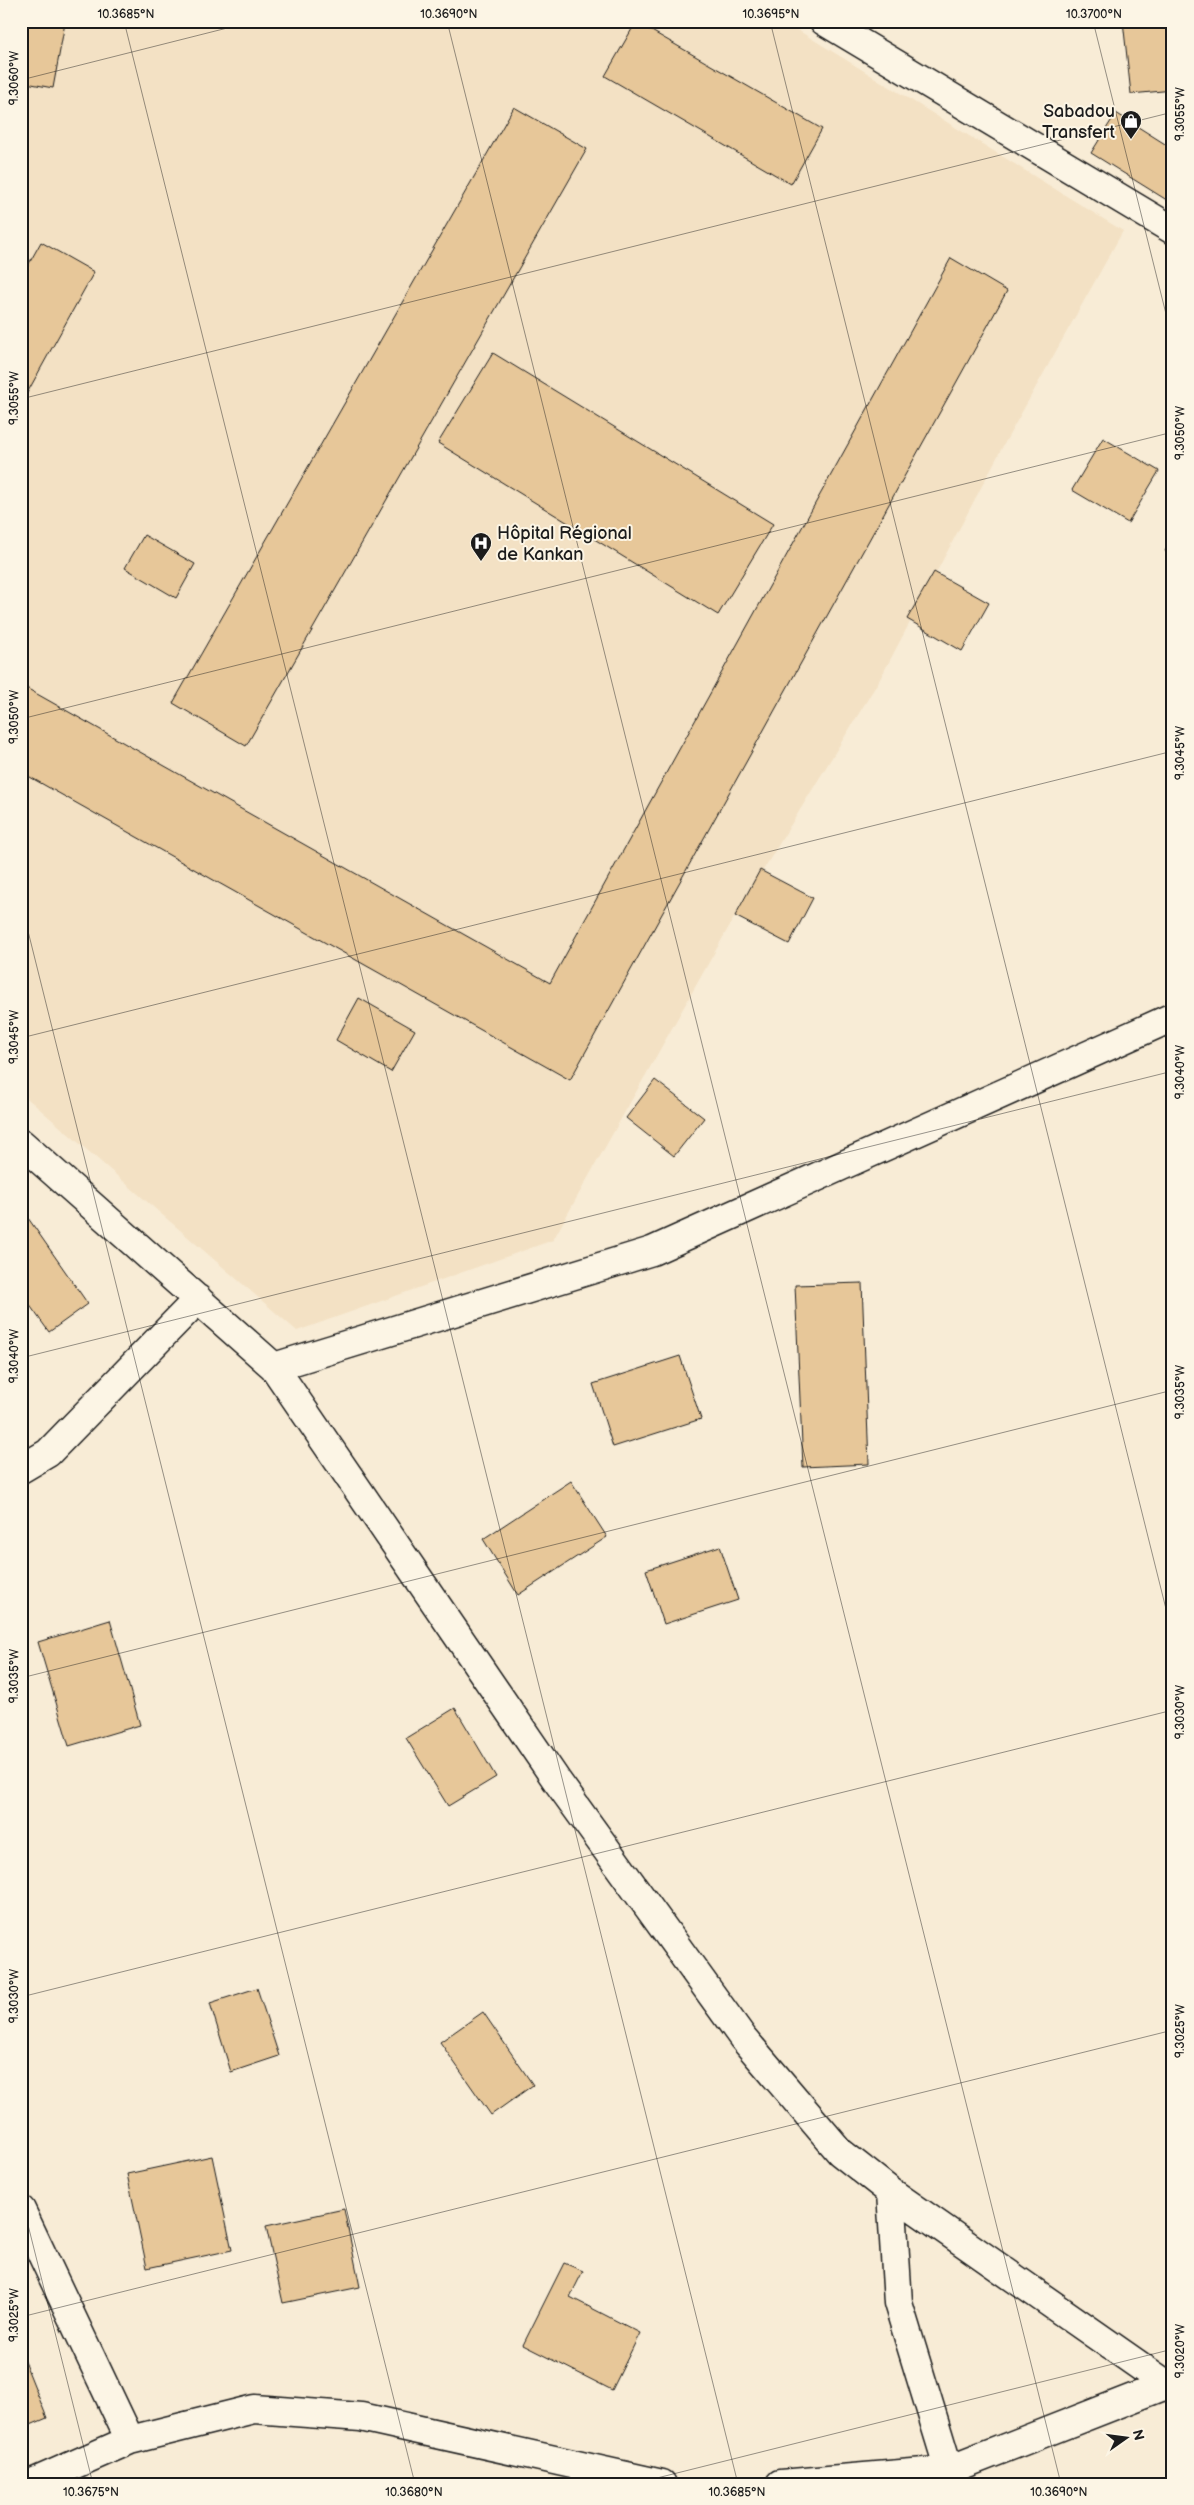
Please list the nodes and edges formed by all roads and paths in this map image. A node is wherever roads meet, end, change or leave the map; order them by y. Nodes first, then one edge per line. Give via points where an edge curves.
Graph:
1 (824, 21) edge
2 (1173, 230) edge
3 (1173, 1017) edge
4 (21, 1143) edge
5 (198, 1299) junction
6 (274, 1367) junction
7 (21, 1469) edge
8 (891, 2192) junction
9 (21, 2210) edge
10 (1170, 2387) edge
11 (130, 2440) junction
12 (947, 2479) edge
13 (30, 2484) edge
14 (662, 2484) edge
15 (780, 2484) edge

1 - 2 street
3 - 6 street via 652,1250
4 - 5 street
5 - 6 street
5 - 7 street via 48,1453
6 - 8 street via 557,1781 743,2038 840,2152
8 - 10 street
8 - 12 street via 898,2303
9 - 11 street
10 - 12 street
11 - 13 street
11 - 14 street via 254,2409 361,2417
12 - 15 street

